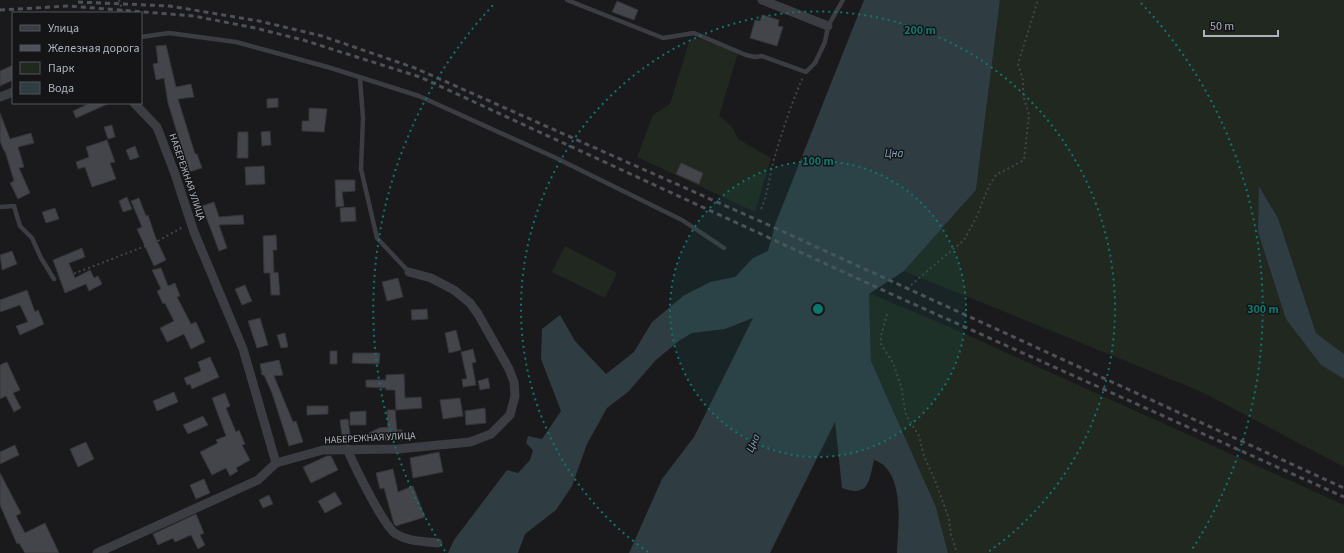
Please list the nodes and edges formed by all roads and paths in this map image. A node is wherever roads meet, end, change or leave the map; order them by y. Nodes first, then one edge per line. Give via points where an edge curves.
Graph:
1 (119, 0) edge
2 (567, 0) edge
3 (762, 0) edge
4 (842, 0) edge
5 (1038, 0) edge
6 (123, 12) edge
7 (828, 26) junction
8 (142, 37) edge
9 (806, 72) junction
10 (360, 79) junction
11 (12, 92) edge
12 (0, 97) edge
13 (135, 104) edge
14 (0, 206) edge
15 (761, 209) dead end
16 (191, 222) junction
17 (724, 248) dead end
18 (410, 272) joint
19 (54, 279) joint
20 (911, 285) dead end
21 (887, 314) dead end
22 (347, 449) junction
23 (276, 463) junction
24 (438, 543) dead end
25 (97, 553) edge
26 (957, 553) edge

1 - 6 path
2 - 9 lane via 663,38 694,33 746,55 762,56
3 - 7 street
4 - 7 lane
5 - 20 path via 1018,64 1029,115 1024,160 996,175 964,240
7 - 9 lane via 825,42 815,63
8 - 10 lane via 169,33 236,42 331,68
9 - 15 path via 775,156 767,195
10 - 17 lane via 419,96 556,158 682,220
10 - 18 lane via 361,169 377,238
11 - 12 street
13 - 16 street, НАБЕРЕЖНАЯ УЛИЦА via 157,127
14 - 19 lane via 14,206 20,226 32,238
16 - 19 path via 156,242 58,280
16 - 23 street, НАБЕРЕЖНАЯ УЛИЦА via 243,349
18 - 22 street, НАБЕРЕЖНАЯ УЛИЦА via 431,278 454,290 470,303 509,369 514,382 514,406 505,421 491,434 470,442 398,449
21 - 26 path via 881,344 893,363 901,386 906,415 919,436
22 - 23 street, НАБЕРЕЖНАЯ УЛИЦА via 323,450
22 - 24 street via 394,533 407,540
23 - 25 street via 258,480

